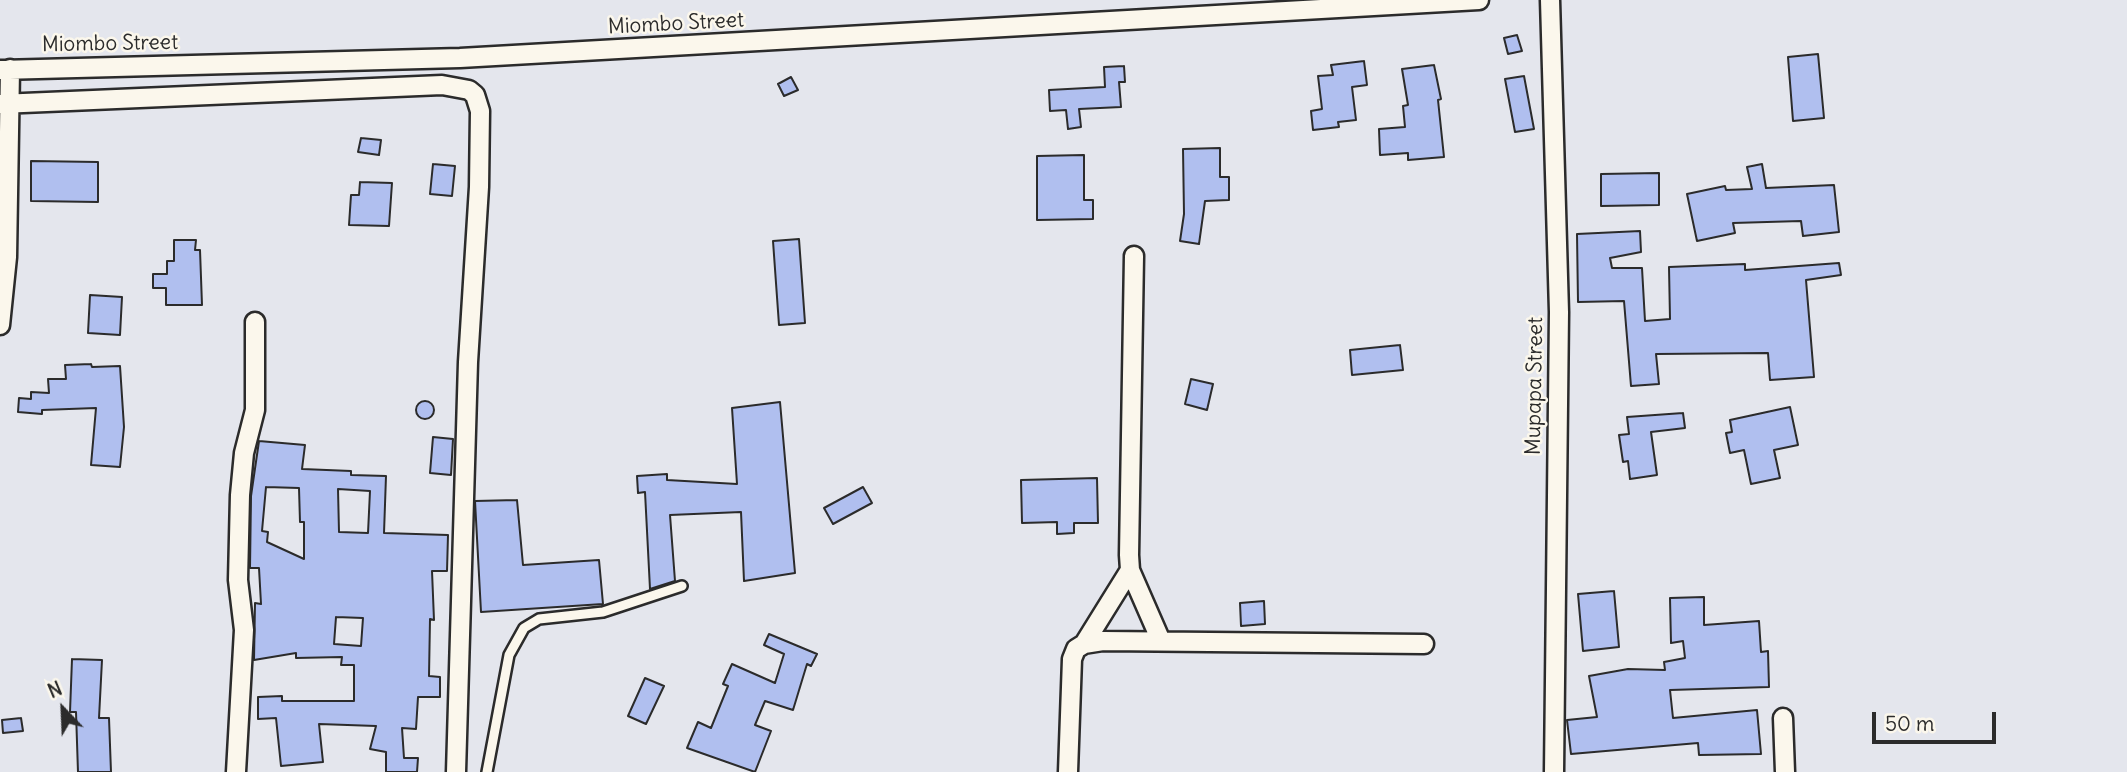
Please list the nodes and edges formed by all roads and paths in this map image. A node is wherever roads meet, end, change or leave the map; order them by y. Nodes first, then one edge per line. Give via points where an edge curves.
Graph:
1 (1479, 0) edge
2 (1550, 0) edge
3 (1279, 6) edge
4 (5, 70) edge
5 (4, 104) edge
6 (1134, 256) dead end
7 (255, 322) dead end
8 (0, 326) edge
9 (1130, 570) junction
10 (682, 586) dead end
11 (1161, 641) junction
12 (1084, 644) junction
13 (1424, 644) dead end
14 (1783, 718) dead end
15 (236, 772) edge
16 (456, 772) edge
17 (487, 772) edge
18 (1068, 772) edge
19 (1554, 772) edge
20 (1785, 772) edge

1 - 3 street, Miombo Street
2 - 19 street, Mupapa Street via 1559,312
3 - 4 street, Miombo Street via 460,58
4 - 5 street
5 - 8 street via 6,257
5 - 16 street via 442,85 475,95 480,111 479,187 468,362
6 - 9 street via 1127,508
7 - 15 street via 255,410 240,495 238,580 244,630
9 - 11 street
9 - 12 street
10 - 17 lane via 603,612 539,618 524,628 509,655
11 - 12 street
11 - 13 street
12 - 18 street via 1072,659
14 - 20 street

